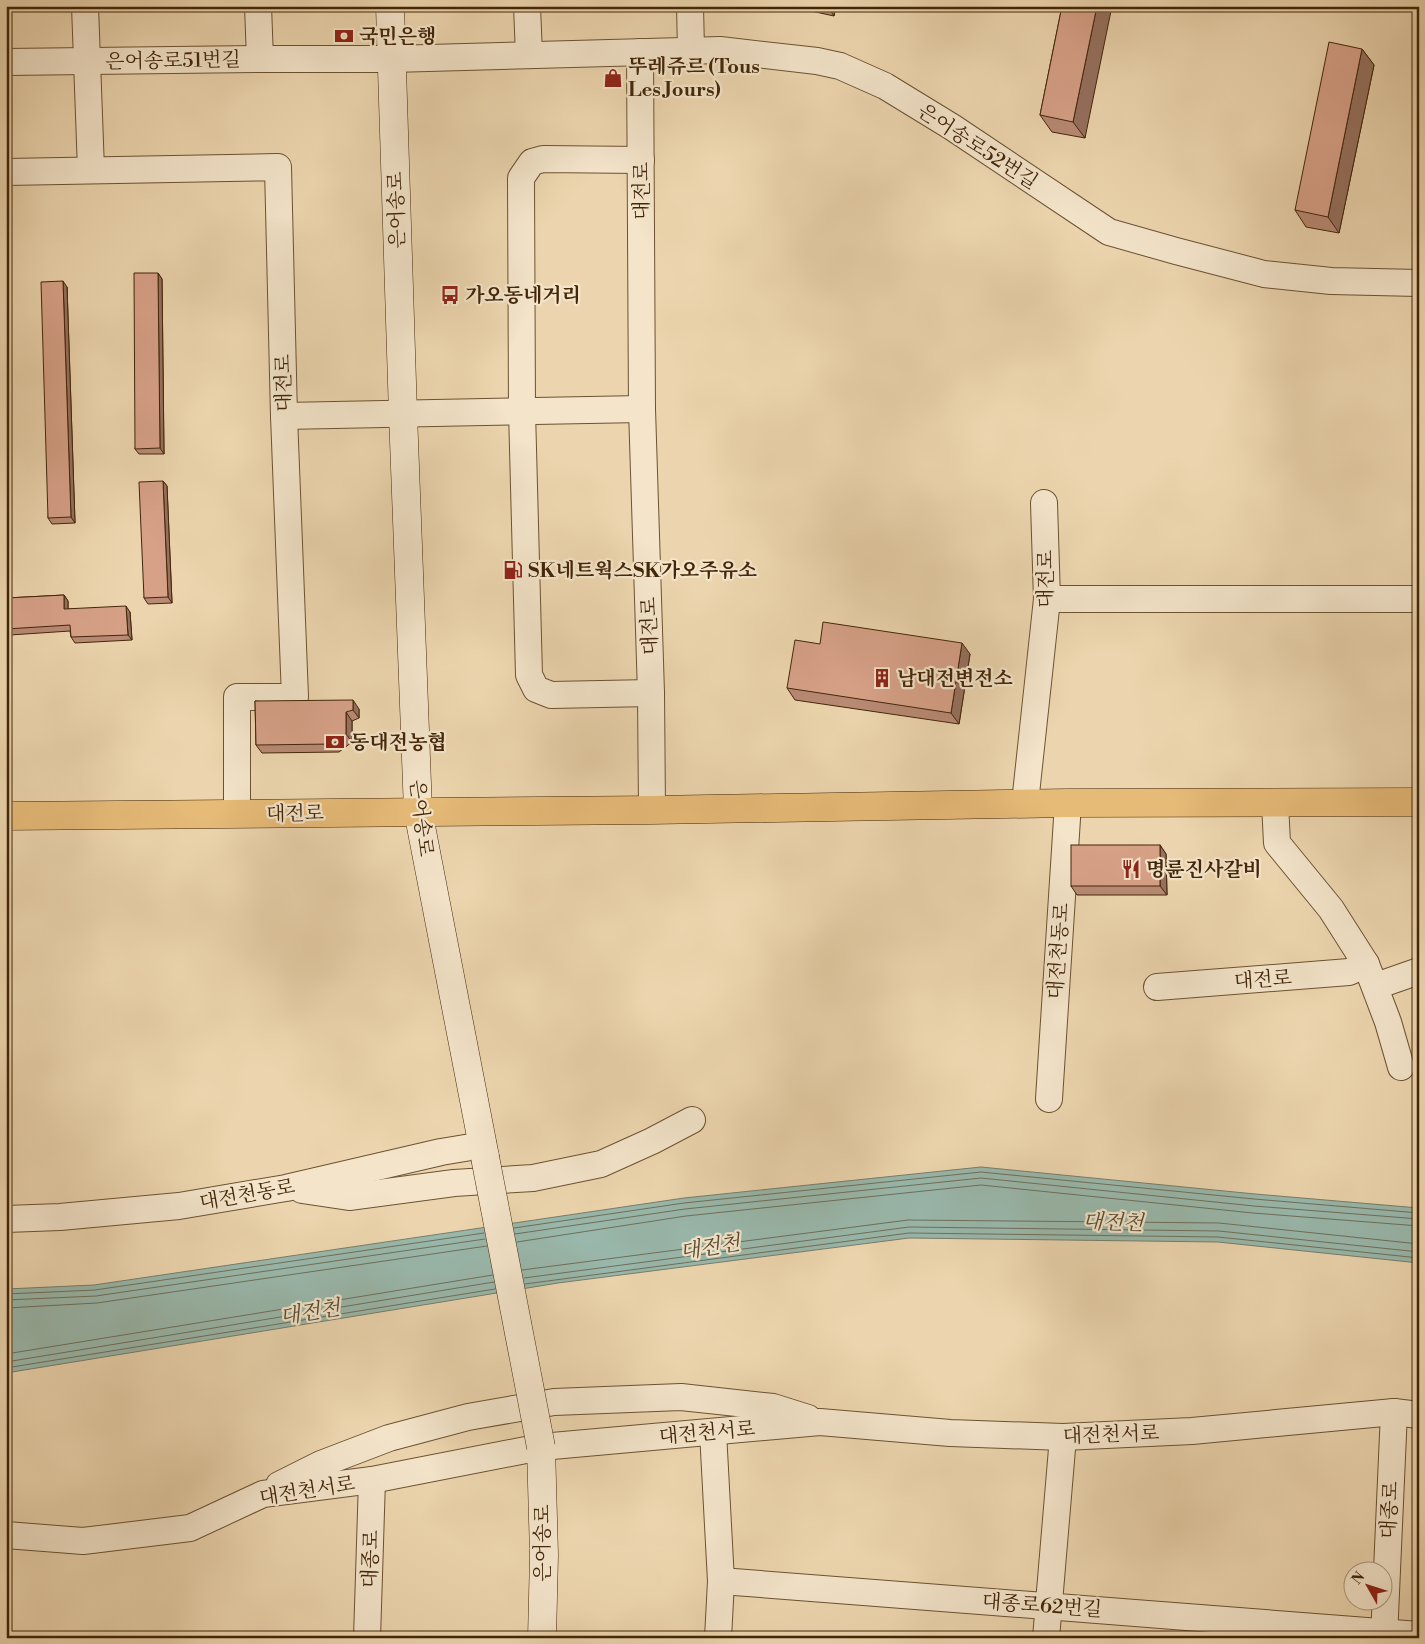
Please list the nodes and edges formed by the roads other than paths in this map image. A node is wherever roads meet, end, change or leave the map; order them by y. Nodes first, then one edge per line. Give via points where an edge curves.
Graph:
1 (85, 6) edge
2 (258, 6) edge
3 (390, 6) edge
4 (527, 6) edge
5 (690, 6) edge
6 (691, 50) junction
7 (640, 52) junction
8 (529, 55) junction
9 (260, 59) junction
10 (392, 59) junction
11 (87, 61) junction
12 (6, 62) edge
13 (641, 160) junction
14 (91, 170) junction
15 (6, 172) edge
16 (1419, 283) edge
17 (642, 409) junction
18 (522, 411) junction
19 (403, 414) junction
20 (284, 416) junction
21 (1044, 503) dead end
22 (1047, 599) junction
23 (1419, 599) edge
24 (651, 693) junction
25 (1419, 802) edge
26 (1025, 803) junction
27 (1068, 803) junction
28 (1275, 803) junction
29 (652, 810) junction
30 (418, 811) junction
31 (237, 814) junction
32 (6, 816) edge
33 (1419, 971) edge
34 (1371, 975) junction
35 (1157, 986) dead end
36 (1401, 1067) dead end
37 (1049, 1099) dead end
38 (692, 1120) dead end
39 (484, 1151) junction
40 (286, 1188) junction
41 (6, 1219) edge
42 (1406, 1414) edge
43 (820, 1422) junction
44 (713, 1432) junction
45 (1063, 1437) junction
46 (541, 1448) junction
47 (372, 1480) junction
48 (262, 1494) junction
49 (6, 1535) edge
50 (721, 1581) junction
51 (1048, 1606) junction
52 (1419, 1634) edge
53 (1384, 1635) edge
54 (367, 1638) edge
55 (542, 1638) edge
56 (718, 1638) edge
57 (1046, 1638) edge

1 - 11 street, 은어송로51번길
2 - 9 street, 은어송로51번길
3 - 10 main road, 은어송로
4 - 8 street
5 - 6 street
6 - 7 street, 은어송로52번길
6 - 16 street, 은어송로52번길 via 817,60 840,66 885,86 952,127 1109,232 1264,274 1332,281
7 - 8 street, 은어송로52번길
7 - 13 street, 대전로
8 - 10 street, 은어송로52번길
9 - 10 street, 은어송로51번길
9 - 11 street, 은어송로51번길
10 - 19 main road, 은어송로
11 - 12 street, 은어송로51번길
11 - 14 street, 은어송로51번길
13 - 17 street, 대전로
13 - 18 street via 543,159 532,162 521,178
14 - 15 street, 대전로
14 - 20 street, 대전로 via 278,167
17 - 18 street
17 - 24 street, 대전로
18 - 19 street
18 - 24 street via 529,675 536,689 551,695
19 - 20 street
19 - 30 main road, 은어송로
20 - 31 street, 대전로 via 294,697 237,697
21 - 22 street, 대전로
22 - 23 street
22 - 26 street, 대전로
24 - 29 street, 대전로
25 - 28 main road, 대전로
26 - 27 main road, 대전로
26 - 29 main road, 대전로
27 - 28 main road, 대전로
27 - 37 street, 대전천동로
28 - 34 street via 1278,843 1331,909
29 - 30 main road, 대전로
30 - 31 main road, 대전로
30 - 39 main road, 은어송로
31 - 32 main road, 대전로
33 - 34 street, 대전로
34 - 35 street, 대전로 via 1349,972
34 - 36 street
38 - 40 street via 601,1164 533,1178 454,1183 349,1197
39 - 40 street, 대전천동로 via 441,1152
39 - 46 main road, 은어송로, bridge
40 - 41 street, 대전천동로 via 179,1206
42 - 45 street, 대전천서로 via 1192,1431
42 - 53 street, 대종로
43 - 44 street, 대전천서로
43 - 45 street, 대전천서로 via 950,1433
43 - 48 street via 773,1407 680,1397 554,1402 468,1417 389,1438 321,1464
44 - 46 street, 대전천서로
44 - 50 street
45 - 51 street
46 - 47 street, 대전천서로
46 - 55 main road, 은어송로
47 - 48 street, 대전천서로
47 - 54 street, 대종로
48 - 49 street, 대전천서로 via 190,1528 82,1541
50 - 51 street, 대종로62번길
50 - 56 street
51 - 53 street, 대종로62번길
51 - 57 street
52 - 53 street, 대종로62번길

